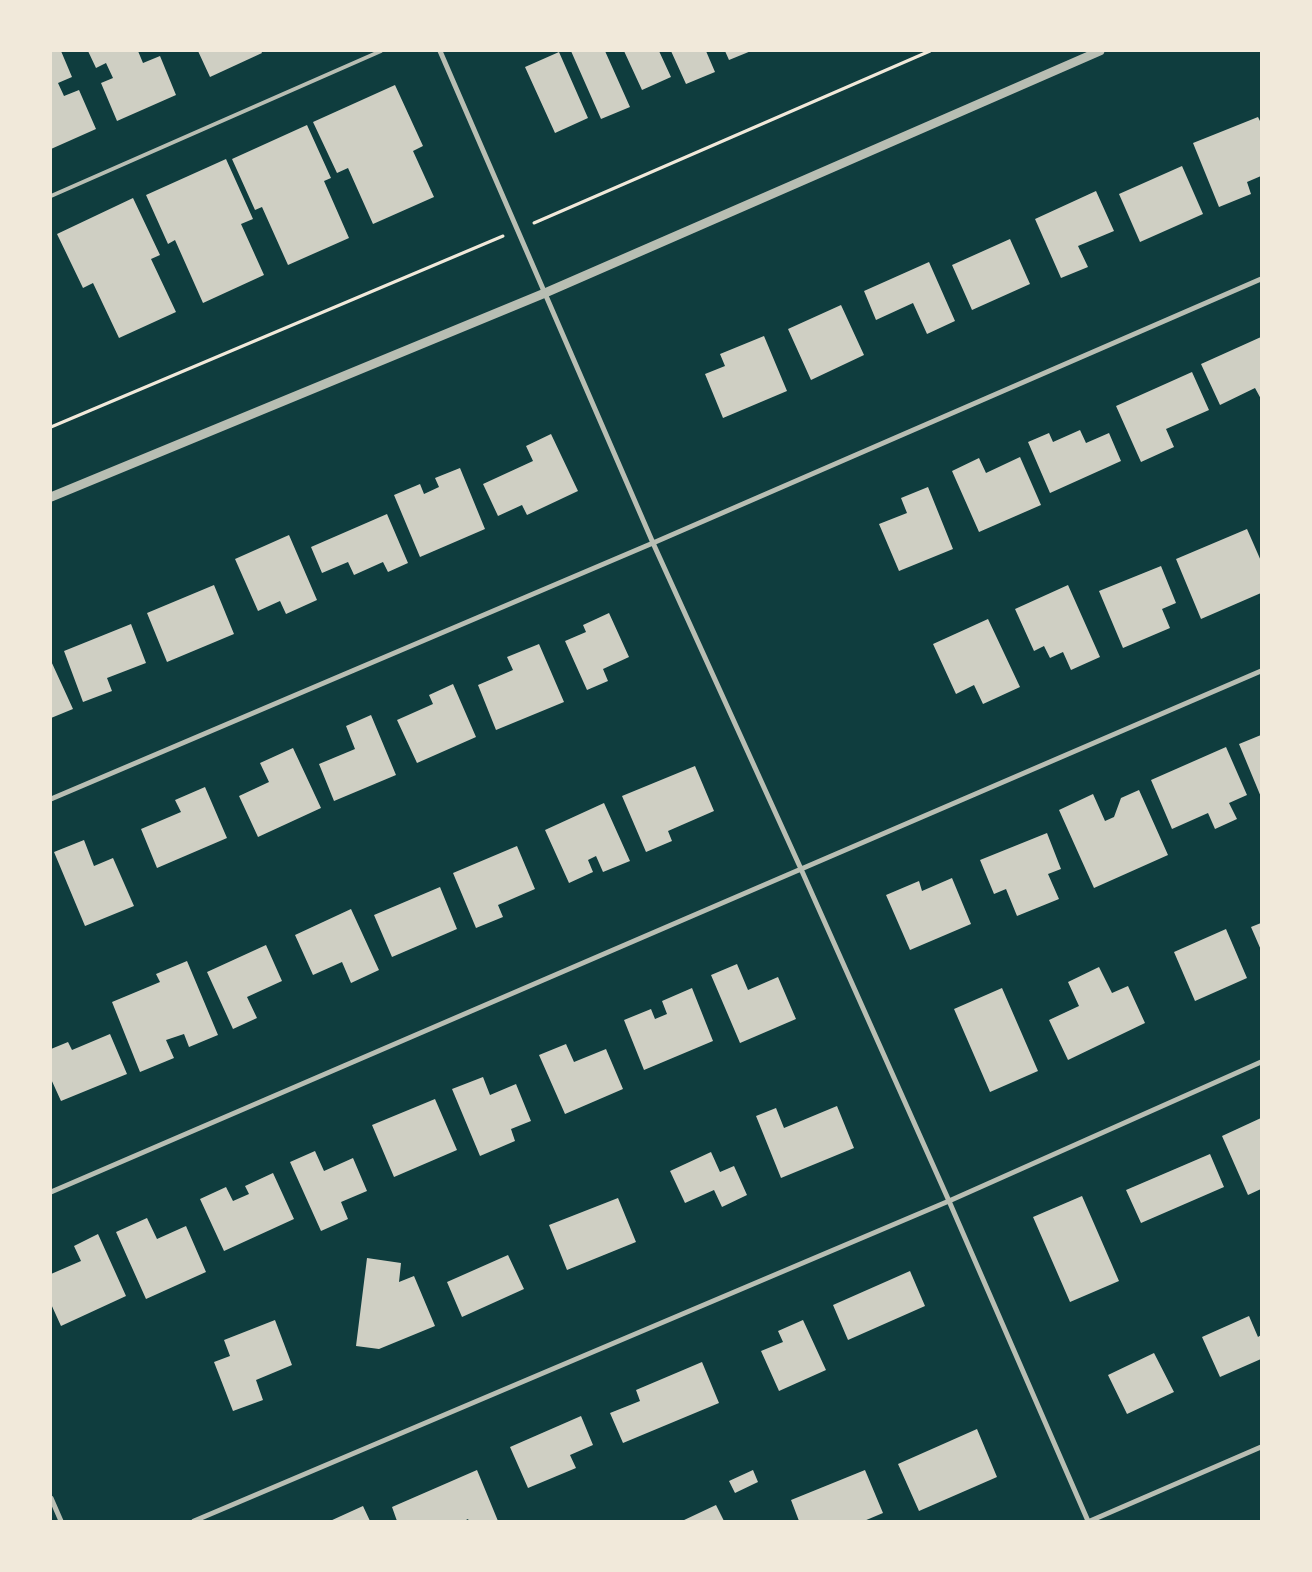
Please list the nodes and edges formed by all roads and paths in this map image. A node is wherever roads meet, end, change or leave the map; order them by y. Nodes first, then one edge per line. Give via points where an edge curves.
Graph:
1 (381, 51) edge
2 (440, 51) edge
3 (930, 51) edge
4 (1100, 51) edge
5 (51, 196) edge
6 (518, 230) junction
7 (1261, 279) edge
8 (545, 293) junction
9 (51, 427) edge
10 (51, 498) edge
11 (653, 544) junction
12 (1261, 671) edge
13 (51, 799) edge
14 (801, 869) junction
15 (1261, 1062) edge
16 (51, 1192) edge
17 (949, 1201) junction
18 (1261, 1447) edge
19 (51, 1498) edge
20 (61, 1521) edge
21 (194, 1521) edge
22 (1089, 1521) edge

1 - 5 lane
2 - 6 street
3 - 6 path
4 - 8 street
6 - 8 street
6 - 9 path
7 - 11 street
8 - 10 street
8 - 11 street
11 - 13 street
11 - 14 street
12 - 14 street
14 - 16 street
14 - 17 street
15 - 17 street
17 - 21 street
17 - 22 street
18 - 22 street
19 - 20 street

